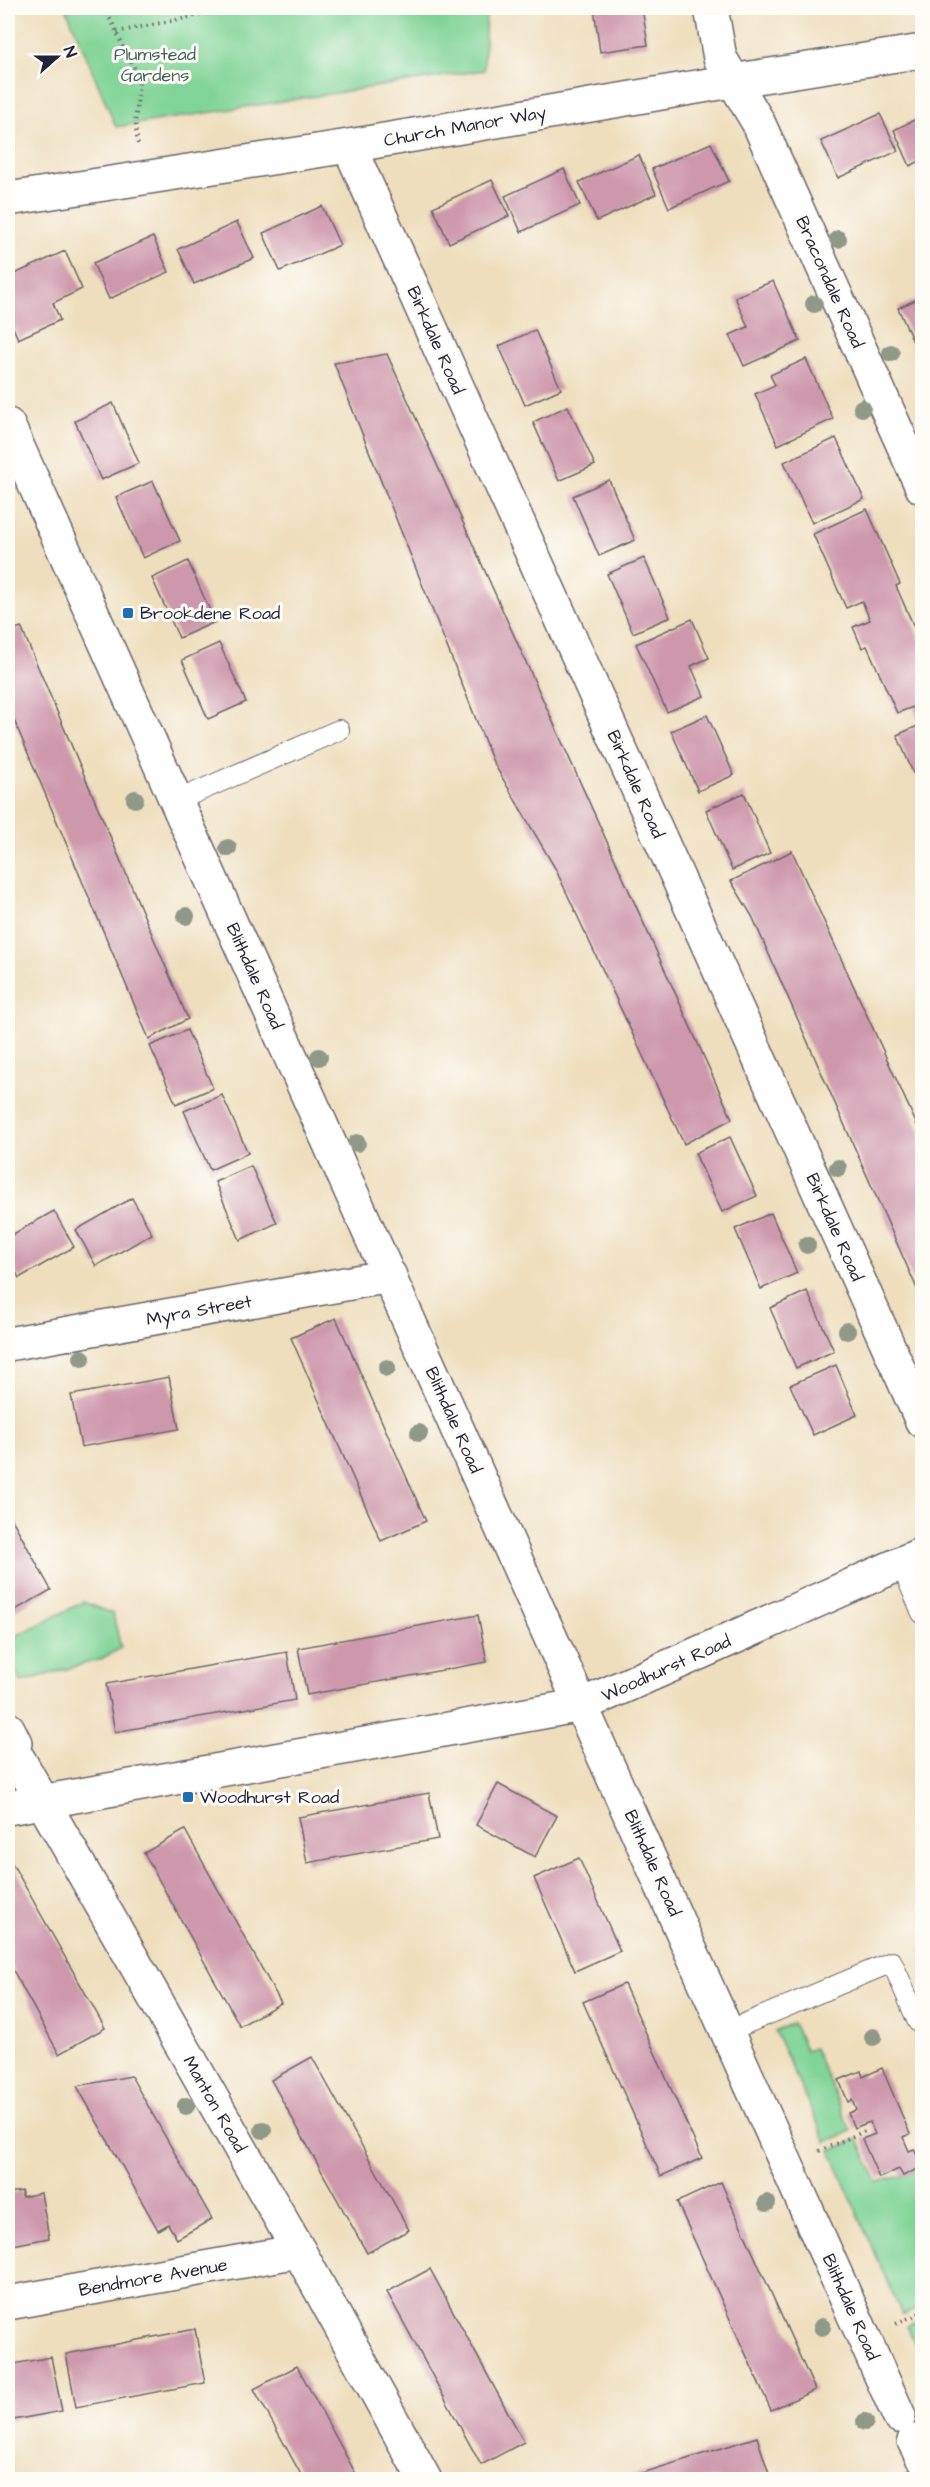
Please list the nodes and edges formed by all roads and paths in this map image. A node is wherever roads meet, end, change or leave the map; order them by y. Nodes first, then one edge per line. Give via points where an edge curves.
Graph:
1 (104, 8) edge
2 (216, 8) edge
3 (711, 8) edge
4 (117, 32) junction
5 (922, 51) edge
6 (732, 81) junction
7 (349, 146) junction
8 (142, 178) junction
9 (8, 199) edge
10 (8, 425) edge
11 (922, 486) edge
12 (339, 730) dead end
13 (176, 801) junction
14 (390, 1276) junction
15 (8, 1344) edge
16 (922, 1421) edge
17 (912, 1559) edge
18 (922, 1613) edge
19 (582, 1704) junction
20 (14, 1744) edge
21 (44, 1802) junction
22 (8, 1809) edge
23 (918, 2022) dead end
24 (728, 2031) junction
25 (865, 2131) dead end
26 (787, 2164) junction
27 (299, 2251) junction
28 (8, 2303) edge
29 (912, 2438) edge
30 (425, 2480) edge

1 - 4 path
2 - 4 path via 205,14
3 - 6 street, Bracondale Road via 720,58
4 - 8 path via 140,77 135,124
5 - 6 street, Church Manor Way
6 - 7 street, Church Manor Way
6 - 11 street, Bracondale Road via 758,122
7 - 8 street, Church Manor Way
7 - 16 street, Birkdale Road
8 - 9 street, Church Manor Way
10 - 13 street, Blithdale Road
12 - 13 lane
13 - 14 street, Blithdale Road
14 - 15 street, Myra Street
14 - 19 street, Blithdale Road
17 - 18 lane
17 - 19 street, Woodhurst Road
19 - 21 street, Woodhurst Road
19 - 24 street, Blithdale Road
20 - 21 street, Manton Road
21 - 22 street, Woodhurst Road
21 - 27 street, Manton Road
23 - 24 lane via 892,1962
24 - 26 street, Blithdale Road
25 - 26 path
26 - 29 street, Blithdale Road
27 - 28 street, Bendmore Avenue
27 - 30 street, Manton Road

